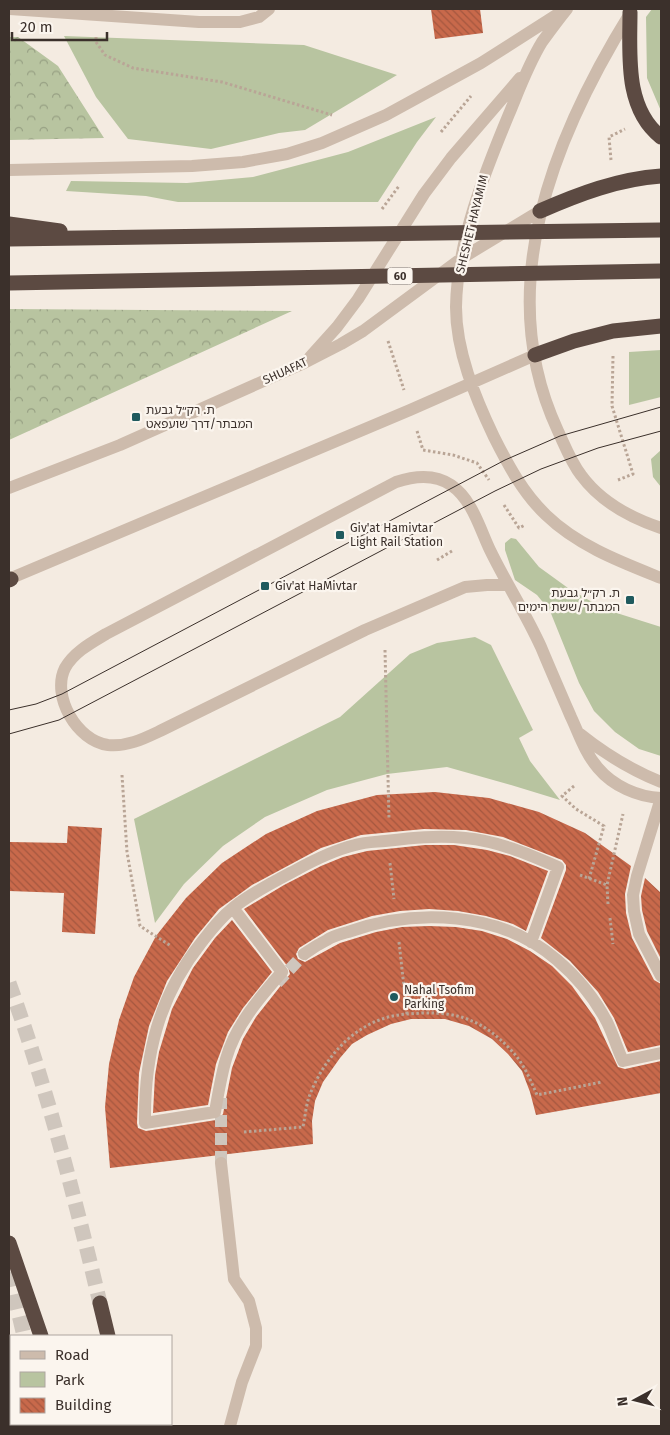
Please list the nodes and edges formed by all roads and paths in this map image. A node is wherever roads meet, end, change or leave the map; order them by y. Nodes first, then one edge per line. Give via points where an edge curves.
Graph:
1 (10, 9) edge
2 (269, 9) edge
3 (566, 9) edge
4 (632, 10) edge
5 (93, 15) junction
6 (528, 68) junction
7 (360, 127) junction
8 (661, 136) edge
9 (9, 170) edge
10 (661, 176) edge
11 (540, 211) junction
12 (9, 224) edge
13 (661, 230) edge
14 (106, 238) junction
15 (9, 239) edge
16 (462, 258) junction
17 (661, 271) edge
18 (9, 283) edge
19 (661, 326) edge
20 (535, 355) junction
21 (304, 363) junction
22 (472, 382) junction
23 (9, 488) edge
24 (661, 528) edge
25 (452, 551) dead end
26 (437, 560) dead end
27 (661, 578) edge
28 (9, 579) edge
29 (507, 585) junction
30 (385, 650) dead end
31 (578, 733) junction
32 (122, 775) dead end
33 (661, 782) edge
34 (574, 786) dead end
35 (661, 798) edge
36 (623, 814) dead end
37 (618, 834) dead end
38 (389, 840) junction
39 (558, 867) junction
40 (589, 879) junction
41 (633, 895) junction
42 (233, 908) junction
43 (531, 942) junction
44 (304, 954) tunnel mouth
45 (189, 958) junction
46 (661, 976) edge
47 (661, 1053) edge
48 (602, 1082) dead end
49 (244, 1132) dead end
50 (221, 1163) tunnel mouth
51 (9, 1243) edge
52 (100, 1303) tunnel mouth
53 (41, 1335) edge
54 (108, 1335) edge
55 (230, 1426) edge

1 - 5 street
2 - 5 street via 259,17 240,22
3 - 6 street, SHESHET HAYAMIM
3 - 7 street via 481,64
4 - 8 highway via 630,61 637,104 644,119
4 - 11 street via 596,70 573,120
5 - 7 path via 96,42 105,55 133,68 222,82 322,110
6 - 16 street, SHESHET HAYAMIM via 484,173
6 - 21 street via 451,158 424,194 353,306
7 - 9 street via 287,154 243,162
10 - 11 highway via 613,183
11 - 16 street, SHUAFAT
11 - 20 street via 533,249 529,313
12 - 14 highway
13 - 14 highway
14 - 15 highway
16 - 21 street, SHUAFAT via 363,330
16 - 22 street, SHESHET HAYAMIM via 456,308 459,337
17 - 18 highway, 60
19 - 20 highway via 614,331
20 - 22 street
20 - 24 street via 551,416 580,474 595,492 618,509
21 - 23 street, SHUAFAT via 120,445
22 - 27 street, SHESHET HAYAMIM via 505,460 545,515 592,548
22 - 28 street
25 - 26 path
29 - 29 street via 465,587 365,630 162,730 124,745 108,745 87,736 70,715 62,694 65,668 86,646 405,479 432,478 460,492
29 - 31 street via 526,615
30 - 38 path
31 - 33 street via 624,765
31 - 35 street via 593,761 612,781 640,794
32 - 45 path via 127,852 140,926
34 - 40 path via 562,796 576,810 604,826
35 - 41 street
36 - 37 path
38 - 39 street via 464,838 507,846
38 - 42 street via 355,845 315,860
39 - 40 path
39 - 43 street
40 - 41 path
41 - 46 street via 639,934
42 - 45 street
42 - 45 street via 282,972 257,1002 234,1039 226,1058 215,1112 145,1123 144,1092 157,1025 170,991
43 - 44 street via 502,928 476,922 414,917 366,925 328,939
43 - 47 street via 557,960 585,989 606,1022 623,1061
48 - 49 path via 537,1095 512,1050 472,1020 446,1013 407,1014 386,1017 363,1027 334,1052 308,1098 303,1127
50 - 55 street via 234,1279 249,1301 256,1328 256,1346
51 - 53 highway
52 - 54 highway

